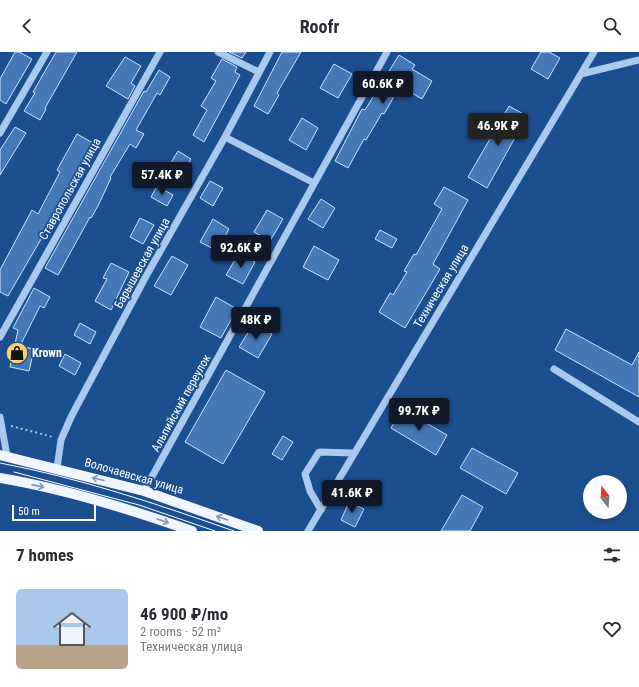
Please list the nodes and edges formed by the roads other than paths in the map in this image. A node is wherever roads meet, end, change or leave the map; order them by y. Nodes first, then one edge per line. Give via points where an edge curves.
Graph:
1 (47, 52) edge
2 (160, 52) edge
3 (218, 52) edge
4 (270, 52) edge
5 (387, 52) edge
6 (594, 52) edge
7 (639, 60) edge
8 (259, 72) junction
9 (582, 74) junction
10 (0, 133) edge
11 (225, 137) junction
12 (314, 183) junction
13 (0, 336) edge
14 (554, 369) dead end
15 (0, 417) edge
16 (639, 422) edge
17 (353, 453) junction
18 (4, 456) edge
19 (57, 468) junction
20 (0, 478) edge
21 (144, 491) junction
22 (321, 510) junction
23 (192, 531) edge
24 (258, 531) edge
25 (308, 531) edge

1 - 10 street
2 - 13 street, Ставропольская улица
3 - 8 street
4 - 8 street, Барышевская улица
5 - 12 street, Альпийский переулок
6 - 9 street, Техническая улица
7 - 9 street
8 - 11 street, Барышевская улица
9 - 17 street, Техническая улица
11 - 12 street
11 - 19 street, Барышевская улица via 141,285 71,416 61,440
12 - 21 street, Альпийский переулок
14 - 16 street
15 - 18 street
17 - 22 street, Техническая улица
17 - 22 street via 319,452 304,474
18 - 19 main road, Волочаевская улица
21 -> 19 main road, Волочаевская улица
20 -> 23 main road via 151,516
24 -> 21 main road, Волочаевская улица
22 - 25 street, Техническая улица

